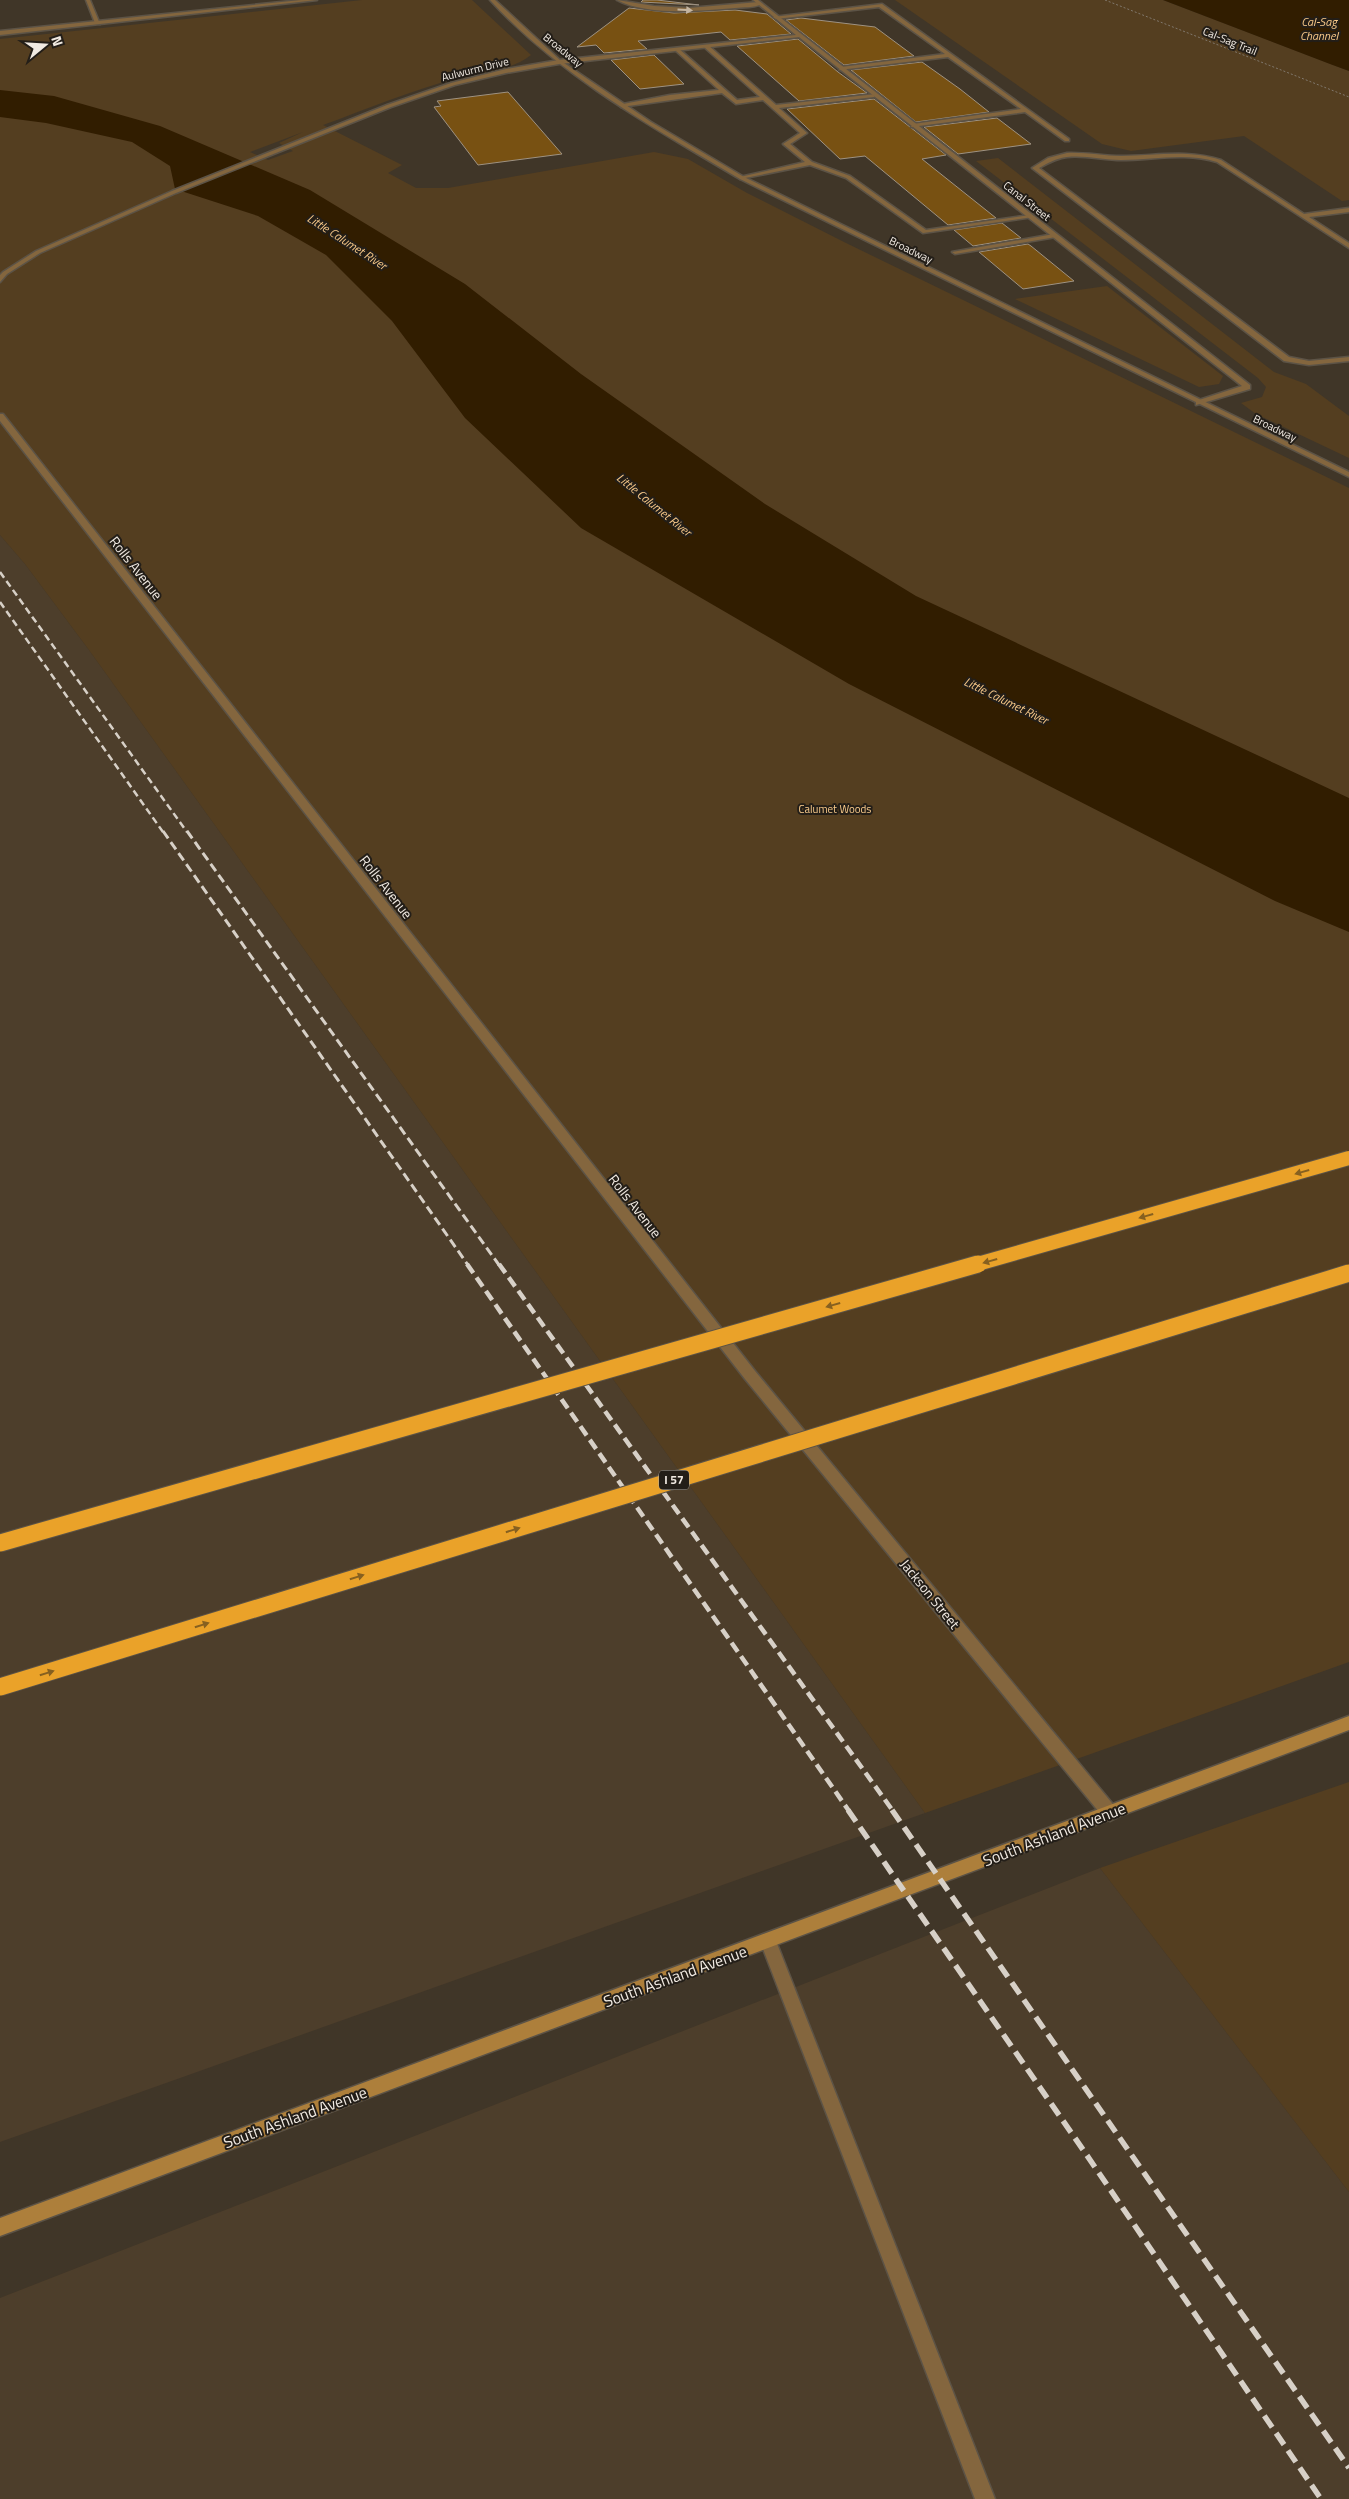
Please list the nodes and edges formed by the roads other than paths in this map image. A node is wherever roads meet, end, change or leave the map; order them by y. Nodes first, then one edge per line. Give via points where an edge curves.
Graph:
1 (88, 0) edge
2 (315, 0) edge
3 (492, 0) edge
4 (620, 0) edge
5 (757, 2) edge
6 (776, 17) junction
7 (98, 23) junction
8 (0, 33) edge
9 (799, 36) junction
10 (706, 46) junction
11 (678, 50) junction
12 (950, 55) junction
13 (559, 62) junction
14 (841, 69) junction
15 (723, 91) junction
16 (874, 95) junction
17 (765, 98) junction
18 (623, 106) junction
19 (775, 107) junction
20 (1027, 110) junction
21 (914, 126) junction
22 (1067, 140) dead end
23 (810, 163) junction
24 (742, 178) junction
25 (1349, 210) edge
26 (1303, 216) junction
27 (1030, 217) junction
28 (1054, 236) junction
29 (1349, 246) edge
30 (955, 252) dead end
31 (0, 280) edge
32 (1349, 359) edge
33 (1199, 403) junction
34 (0, 416) edge
35 (1349, 475) edge
36 (1349, 1158) edge
37 (1349, 1273) edge
38 (750, 1375) joint
39 (0, 1543) edge
40 (0, 1687) edge
41 (1349, 1723) edge
42 (1110, 1813) junction
43 (768, 1940) junction
44 (0, 2227) edge
45 (985, 2499) edge

1 - 7 street
2 - 7 street via 222,7
3 - 13 street, Broadway
4 -> 5 street via 691,11
5 - 6 street, Canal Street
6 - 9 street, Canal Street
6 - 12 street via 880,5
7 - 8 street
9 - 10 street, Aulwurm Drive
9 - 14 street, Canal Street
10 - 11 street, Aulwurm Drive
10 - 17 street
11 - 13 street, Aulwurm Drive
11 - 15 street
12 - 14 street
12 - 20 street
13 - 18 street, Broadway
13 - 31 street, Aulwurm Drive via 506,71 430,91 174,192 38,252 5,273
14 - 16 street, Canal Street
15 - 17 street via 736,102
15 - 18 street
16 - 19 street
16 - 21 street, Canal Street
17 - 19 street
18 - 24 street, Broadway
19 - 23 street via 804,133 786,144
20 - 21 street
20 - 22 street
21 - 27 street, Canal Street
23 - 24 street
23 - 27 street via 848,177 925,232
24 - 33 street, Broadway
25 - 26 street
26 - 29 street
26 - 32 street via 1219,161 1203,155 1177,153 1125,158 1068,155 1046,160 1036,168 1287,359 1309,363
27 - 28 street, Canal Street
28 - 30 street
28 - 33 street, Canal Street via 1247,387
33 - 35 street, Broadway
34 - 38 street, Rolls Avenue
36 -> 39 highway, bridge
40 -> 37 highway, I 57, bridge
38 - 42 street, Jackson Street
41 - 42 main road, South Ashland Avenue
42 - 43 main road, South Ashland Avenue
43 - 44 main road, South Ashland Avenue
43 - 45 street

